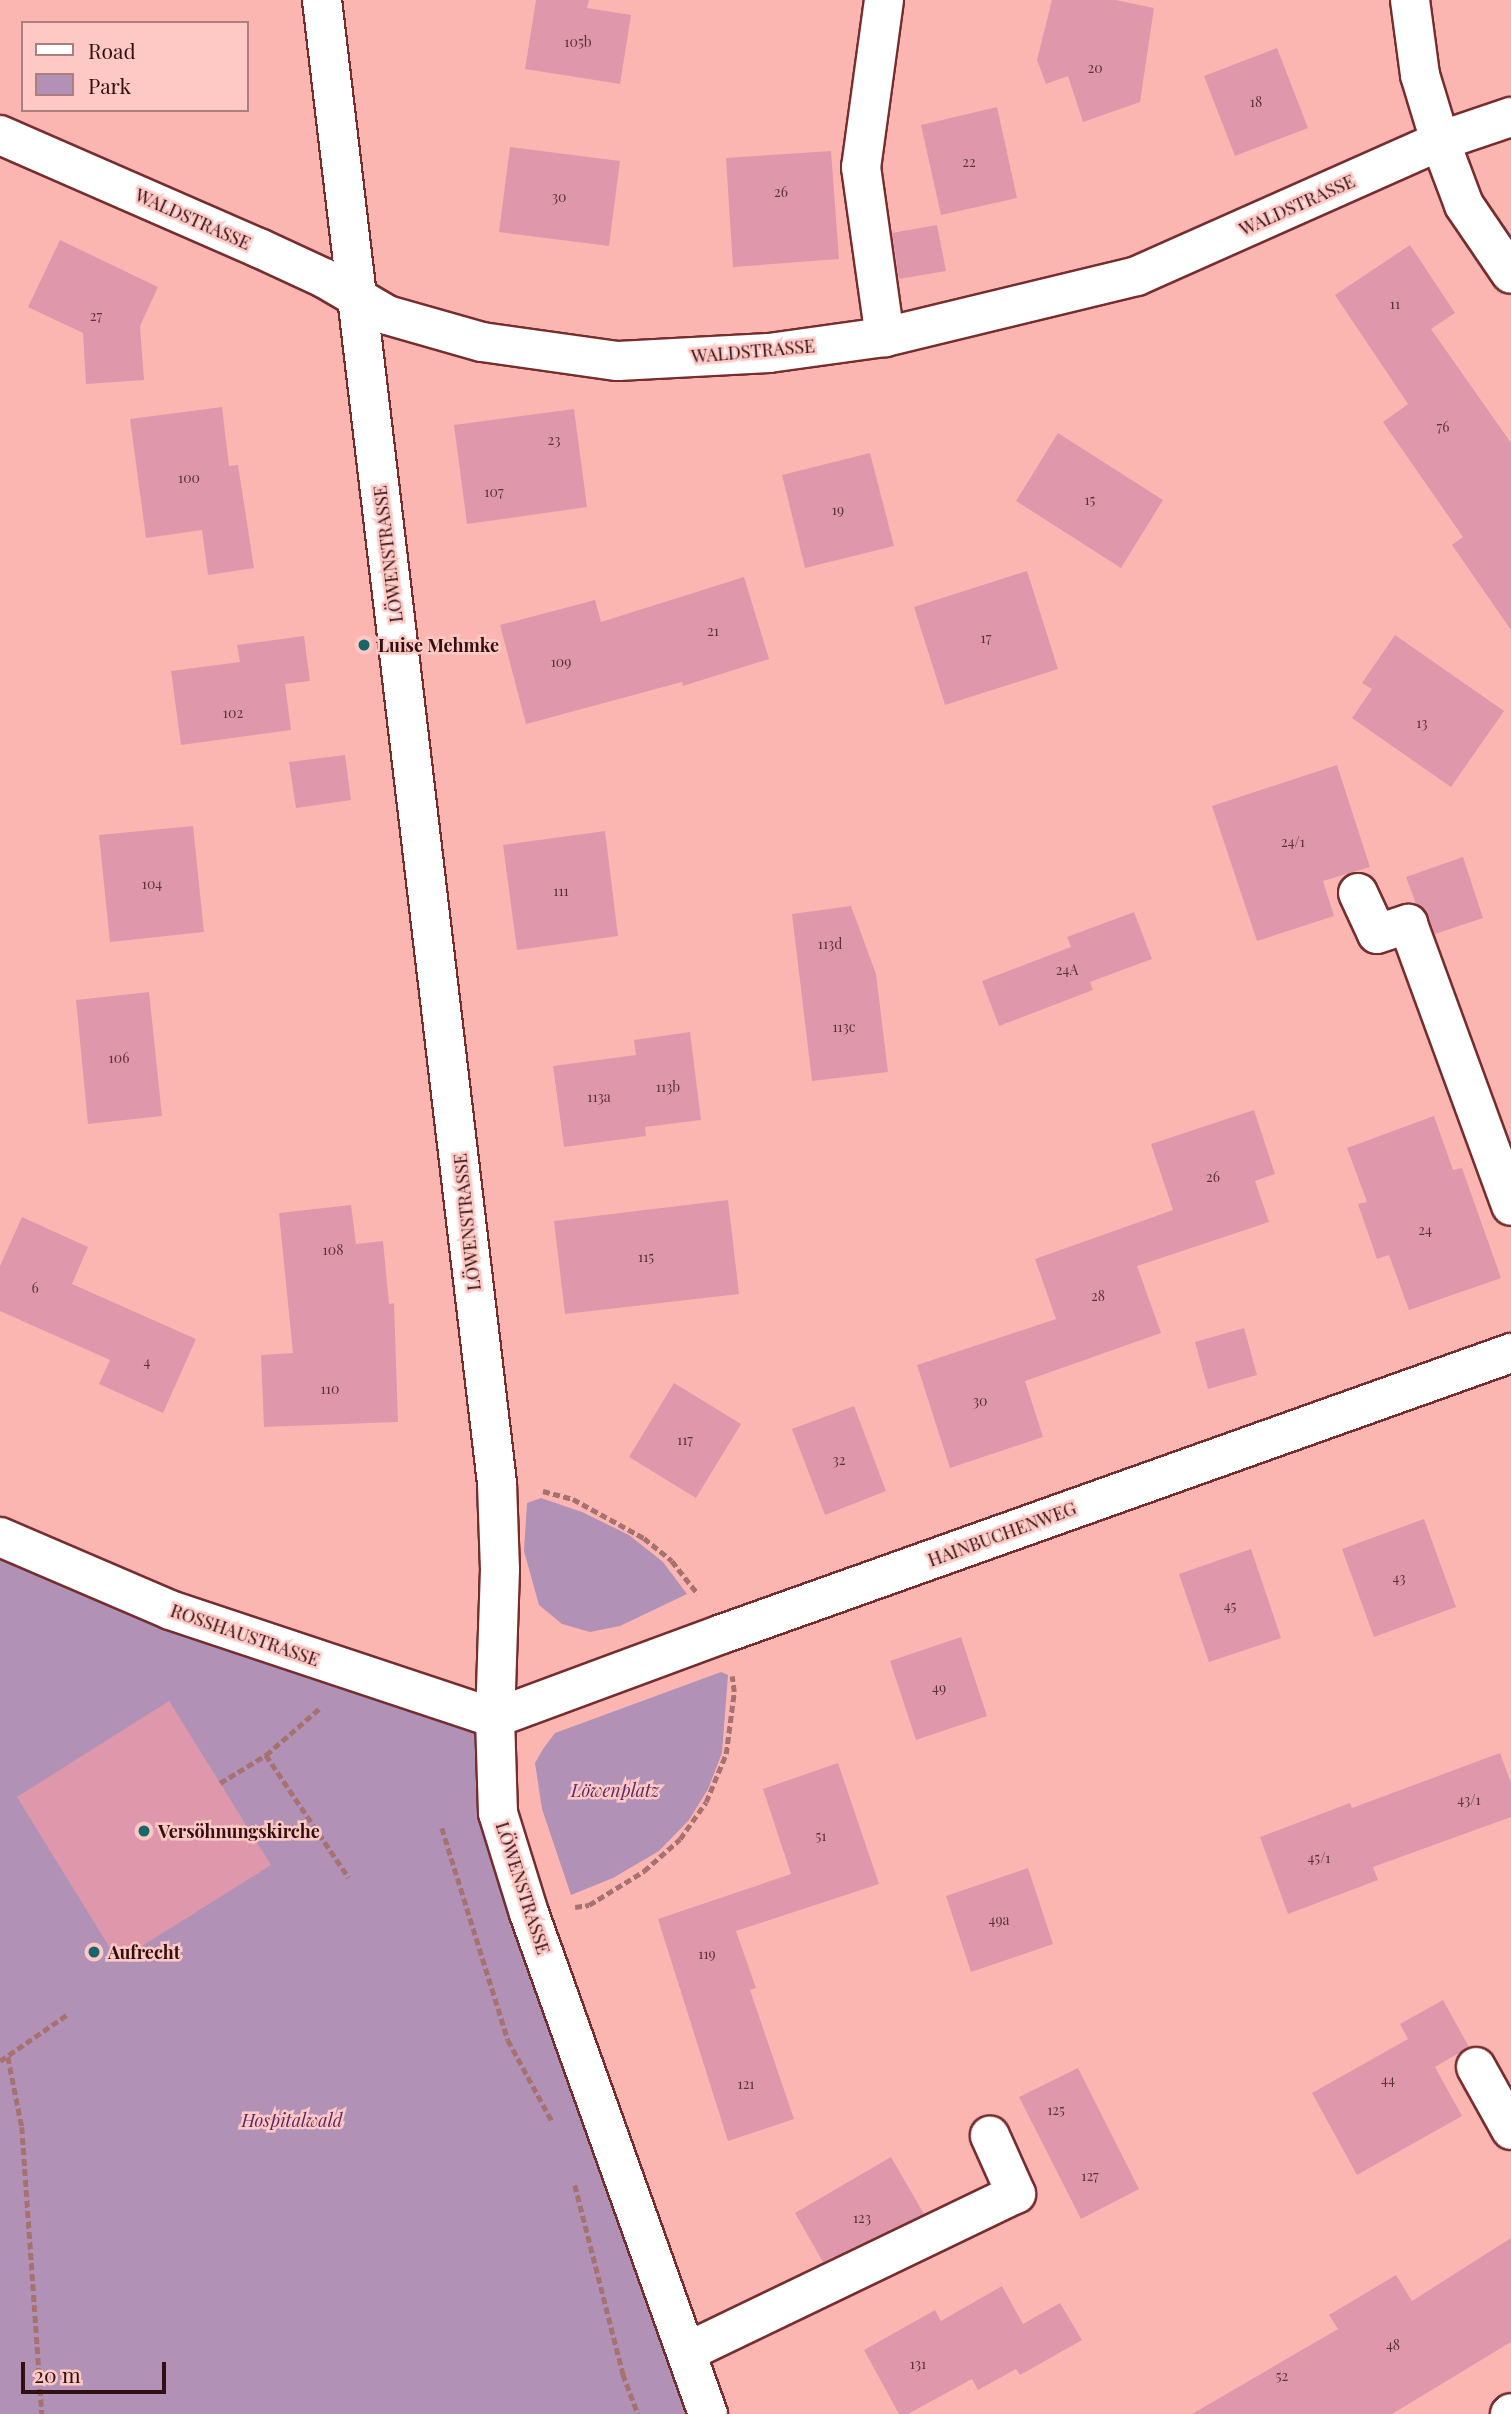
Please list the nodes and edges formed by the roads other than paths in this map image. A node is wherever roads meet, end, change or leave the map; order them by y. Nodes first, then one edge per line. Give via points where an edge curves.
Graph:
1 (322, 0) edge
2 (884, 0) edge
3 (1410, 0) edge
4 (1511, 117) edge
5 (0, 135) edge
6 (1440, 141) junction
7 (1511, 274) edge
8 (357, 298) junction
9 (885, 337) junction
10 (1358, 893) dead end
11 (1511, 1206) edge
12 (1511, 1353) edge
13 (0, 1537) edge
14 (495, 1718) junction
15 (1476, 2067) dead end
16 (1511, 2130) edge
17 (990, 2136) dead end
18 (687, 2353) junction
19 (708, 2414) edge

1 - 8 street, LÖWENSTRASSE
2 - 9 street via 861,167
3 - 6 street via 1420,75
4 - 6 street, WALDSTRASSE
5 - 8 street, WALDSTRASSE via 259,248
6 - 7 street via 1464,205
6 - 9 street, WALDSTRASSE via 1138,276
8 - 9 street, WALDSTRASSE via 387,315 482,342 618,360 769,353
8 - 14 street, LÖWENSTRASSE via 497,1484 500,1569
10 - 11 street via 1377,934 1408,924
12 - 14 street, HAINBUCHENWEG
13 - 14 street, ROSSHAUSTRASSE via 170,1610
14 - 18 street, LÖWENSTRASSE via 498,1813 529,1913
15 - 16 street
17 - 18 street via 1016,2194
18 - 19 street, LÖWENSTRASSE

